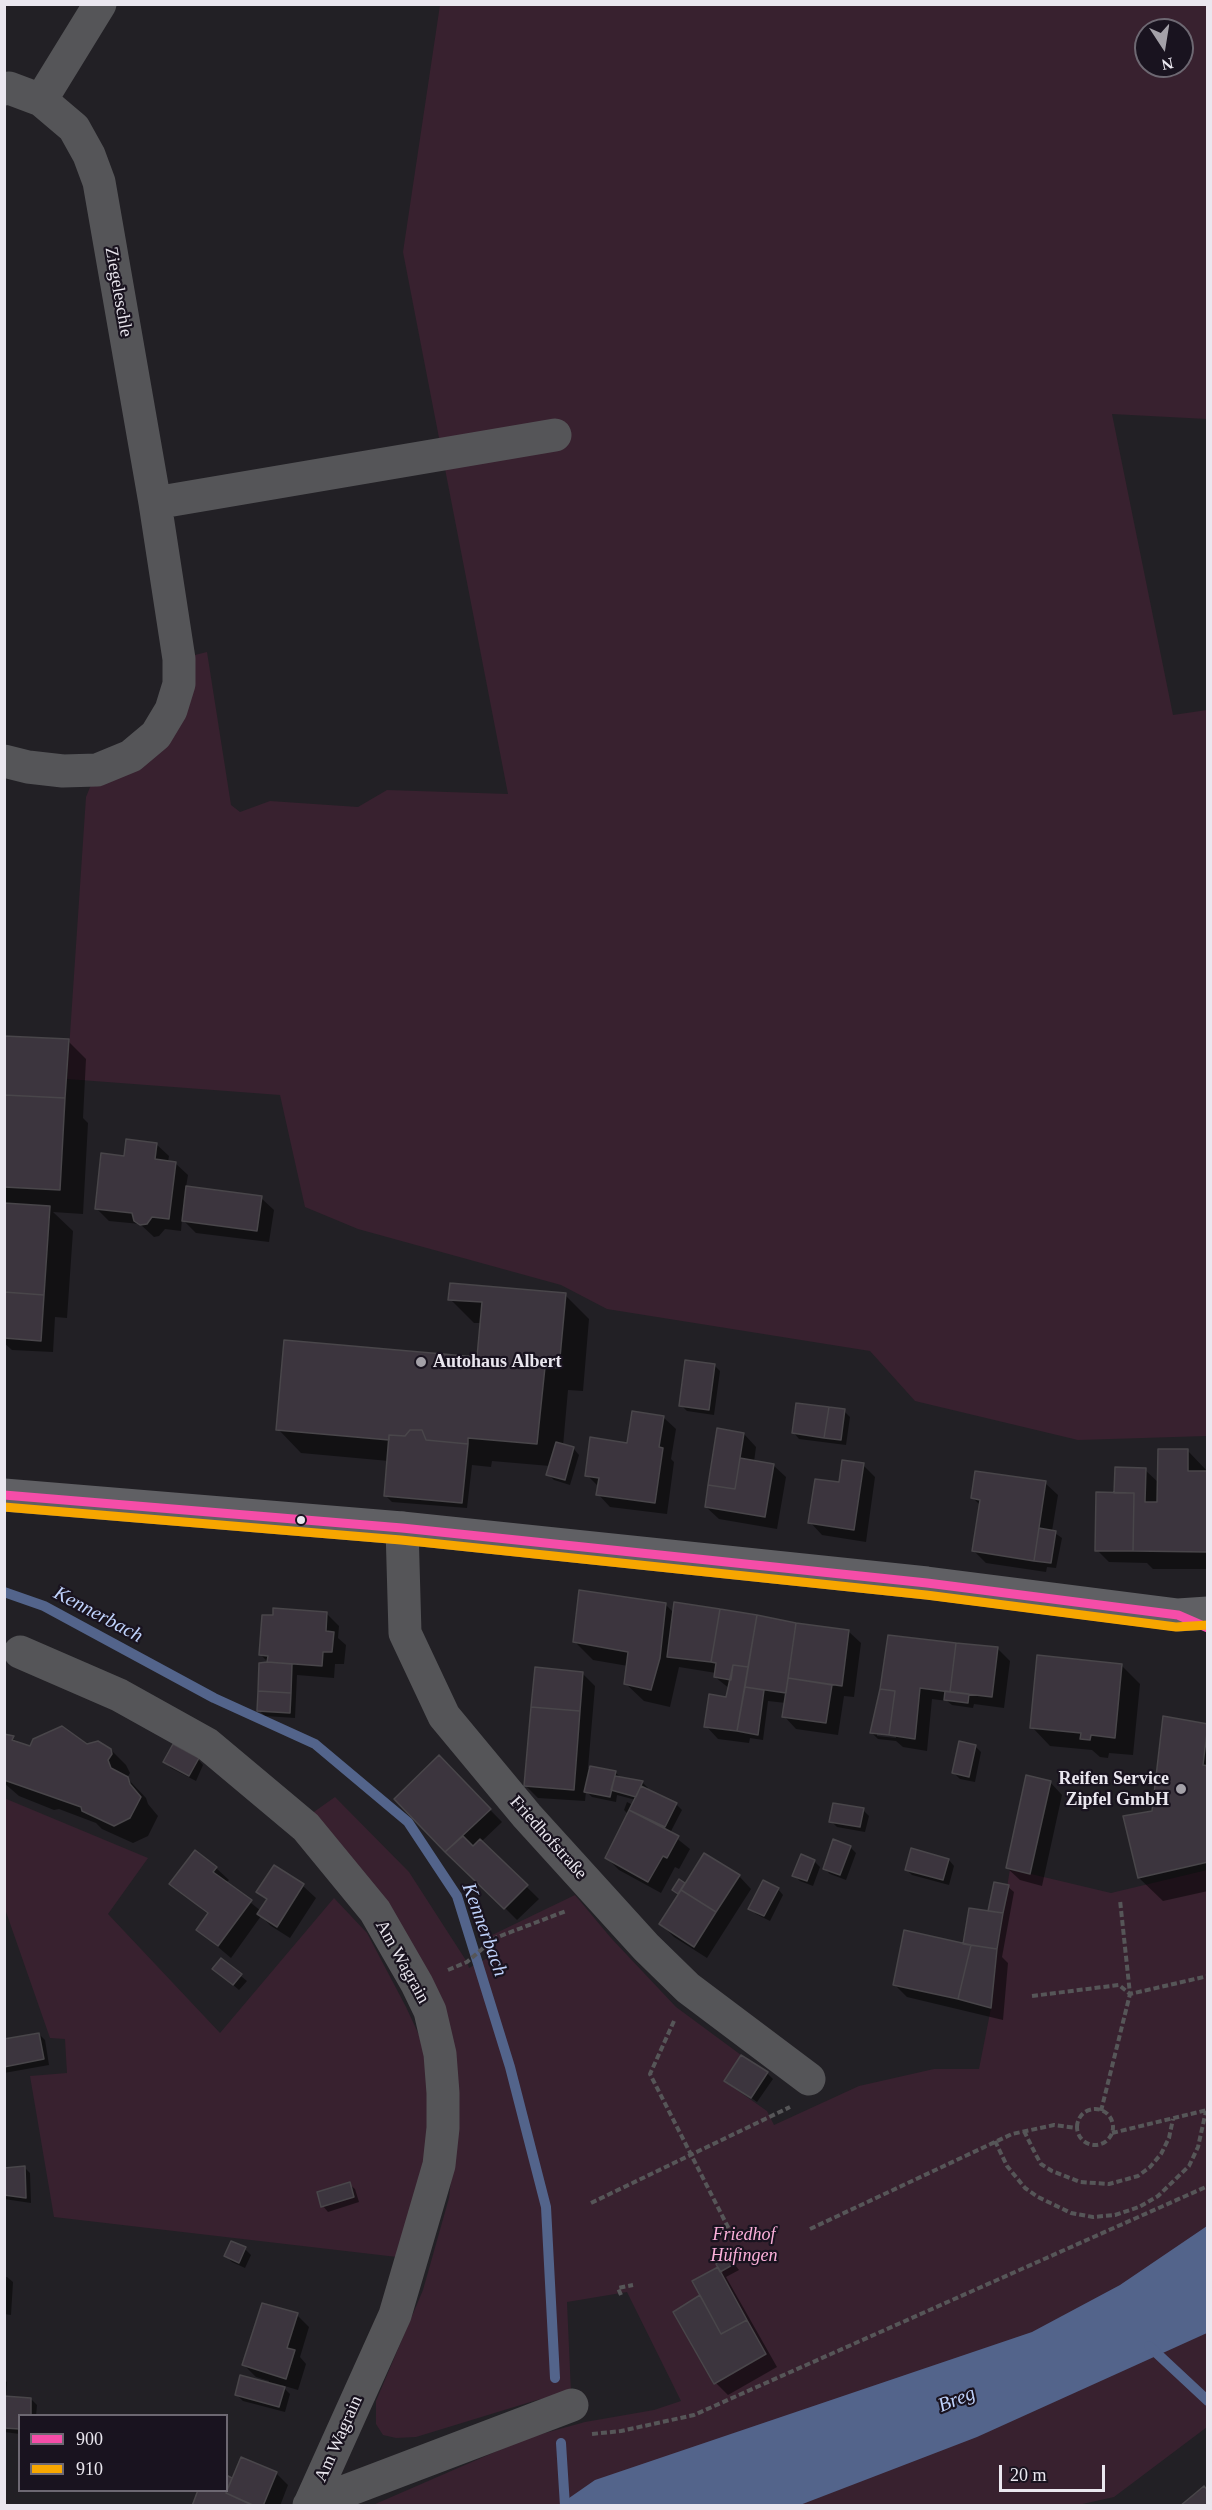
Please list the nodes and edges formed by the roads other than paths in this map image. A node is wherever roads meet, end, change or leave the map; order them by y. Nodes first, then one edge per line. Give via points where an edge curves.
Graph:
1 (99, 4) edge
2 (4, 88) edge
3 (41, 100) junction
4 (555, 435) dead end
5 (155, 503) junction
6 (4, 761) edge
7 (4, 1495) edge
8 (402, 1528) junction
9 (1192, 1614) edge
10 (1208, 1628) edge
11 (20, 1652) dead end
12 (809, 2079) road end
13 (572, 2405) road end
14 (309, 2505) edge

1 - 3 street
2 - 3 street, Ziegeleschle
3 - 5 street, Ziegeleschle via 74,128 99,182
4 - 5 street
5 - 6 street, Ziegeleschle via 179,659 179,684 171,710 156,735 131,756 97,770 63,771
7 - 8 main road
8 - 9 main road
8 - 12 street, Friedhofstraße via 405,1633 444,1716 527,1816 646,1947 688,1988
9 - 10 main road
11 - 14 street, Am Wagrain via 119,1695 207,1744 306,1827 375,1911 430,2011 440,2054 443,2093 439,2165 395,2315
13 - 14 street, Am Wagrain

